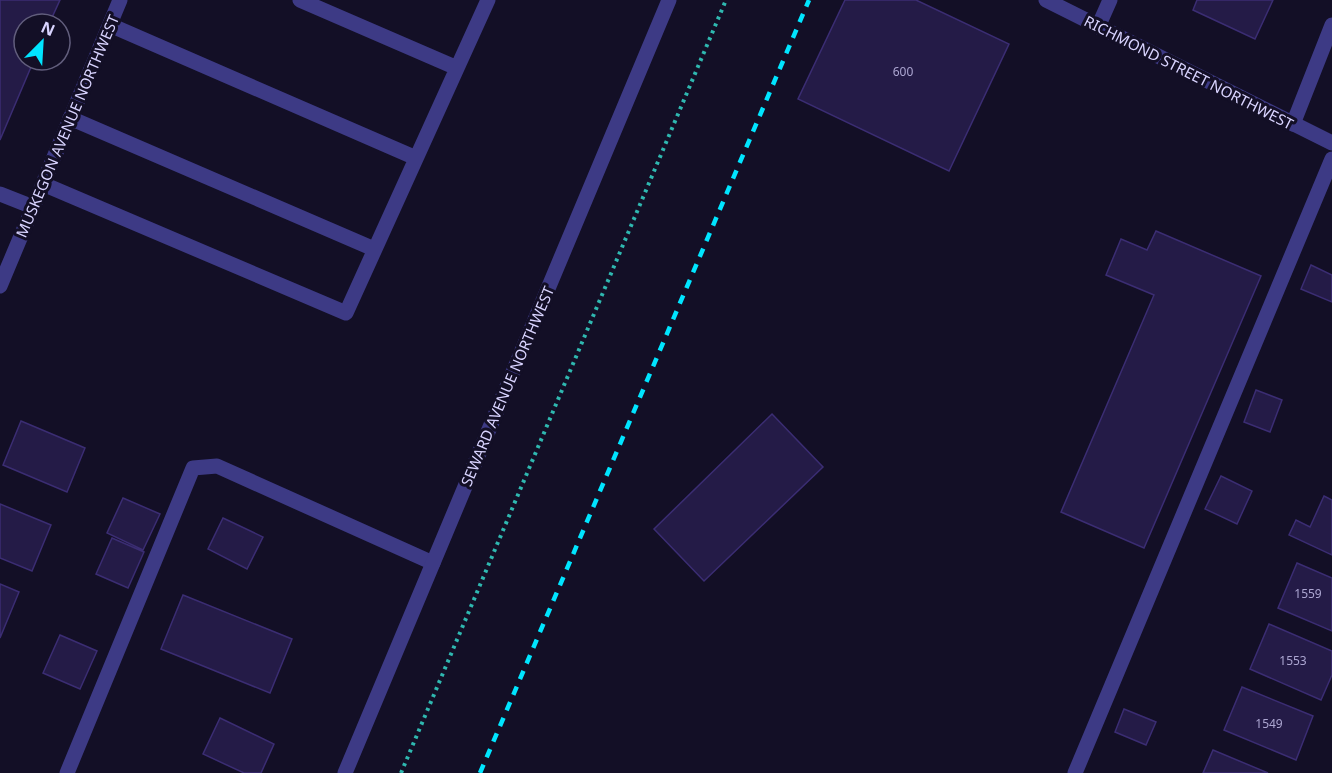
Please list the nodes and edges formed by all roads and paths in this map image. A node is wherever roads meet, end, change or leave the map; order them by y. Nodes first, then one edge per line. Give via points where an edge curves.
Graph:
1 (120, 0) edge
2 (300, 0) edge
3 (488, 0) edge
4 (669, 0) edge
5 (726, 0) edge
6 (1046, 0) edge
7 (1110, 0) edge
8 (110, 25) junction
9 (1332, 25) edge
10 (1098, 27) junction
11 (457, 68) junction
12 (70, 118) junction
13 (1293, 124) junction
14 (1332, 143) edge
15 (416, 158) junction
16 (1332, 159) edge
17 (43, 184) junction
18 (0, 194) edge
19 (33, 207) junction
20 (374, 249) junction
21 (0, 286) edge
22 (433, 563) junction
23 (67, 773) edge
24 (345, 773) edge
25 (401, 773) edge
26 (1075, 773) edge

1 - 8 street, MUSKEGON AVENUE NORTHWEST
2 - 11 street
3 - 11 street
4 - 22 street, SEWARD AVENUE NORTHWEST
5 - 25 path
6 - 10 street, RICHMOND STREET NORTHWEST
7 - 10 street
8 - 12 street, MUSKEGON AVENUE NORTHWEST
8 - 15 street
9 - 13 street
10 - 13 street, RICHMOND STREET NORTHWEST
11 - 15 street
12 - 17 street, MUSKEGON AVENUE NORTHWEST
12 - 20 street
13 - 14 street, RICHMOND STREET NORTHWEST
15 - 20 street
16 - 26 street
17 - 19 street, MUSKEGON AVENUE NORTHWEST
17 - 20 street via 346,313
18 - 19 street
19 - 21 street, MUSKEGON AVENUE NORTHWEST
22 - 23 street via 217,466 193,468
22 - 24 street, SEWARD AVENUE NORTHWEST

